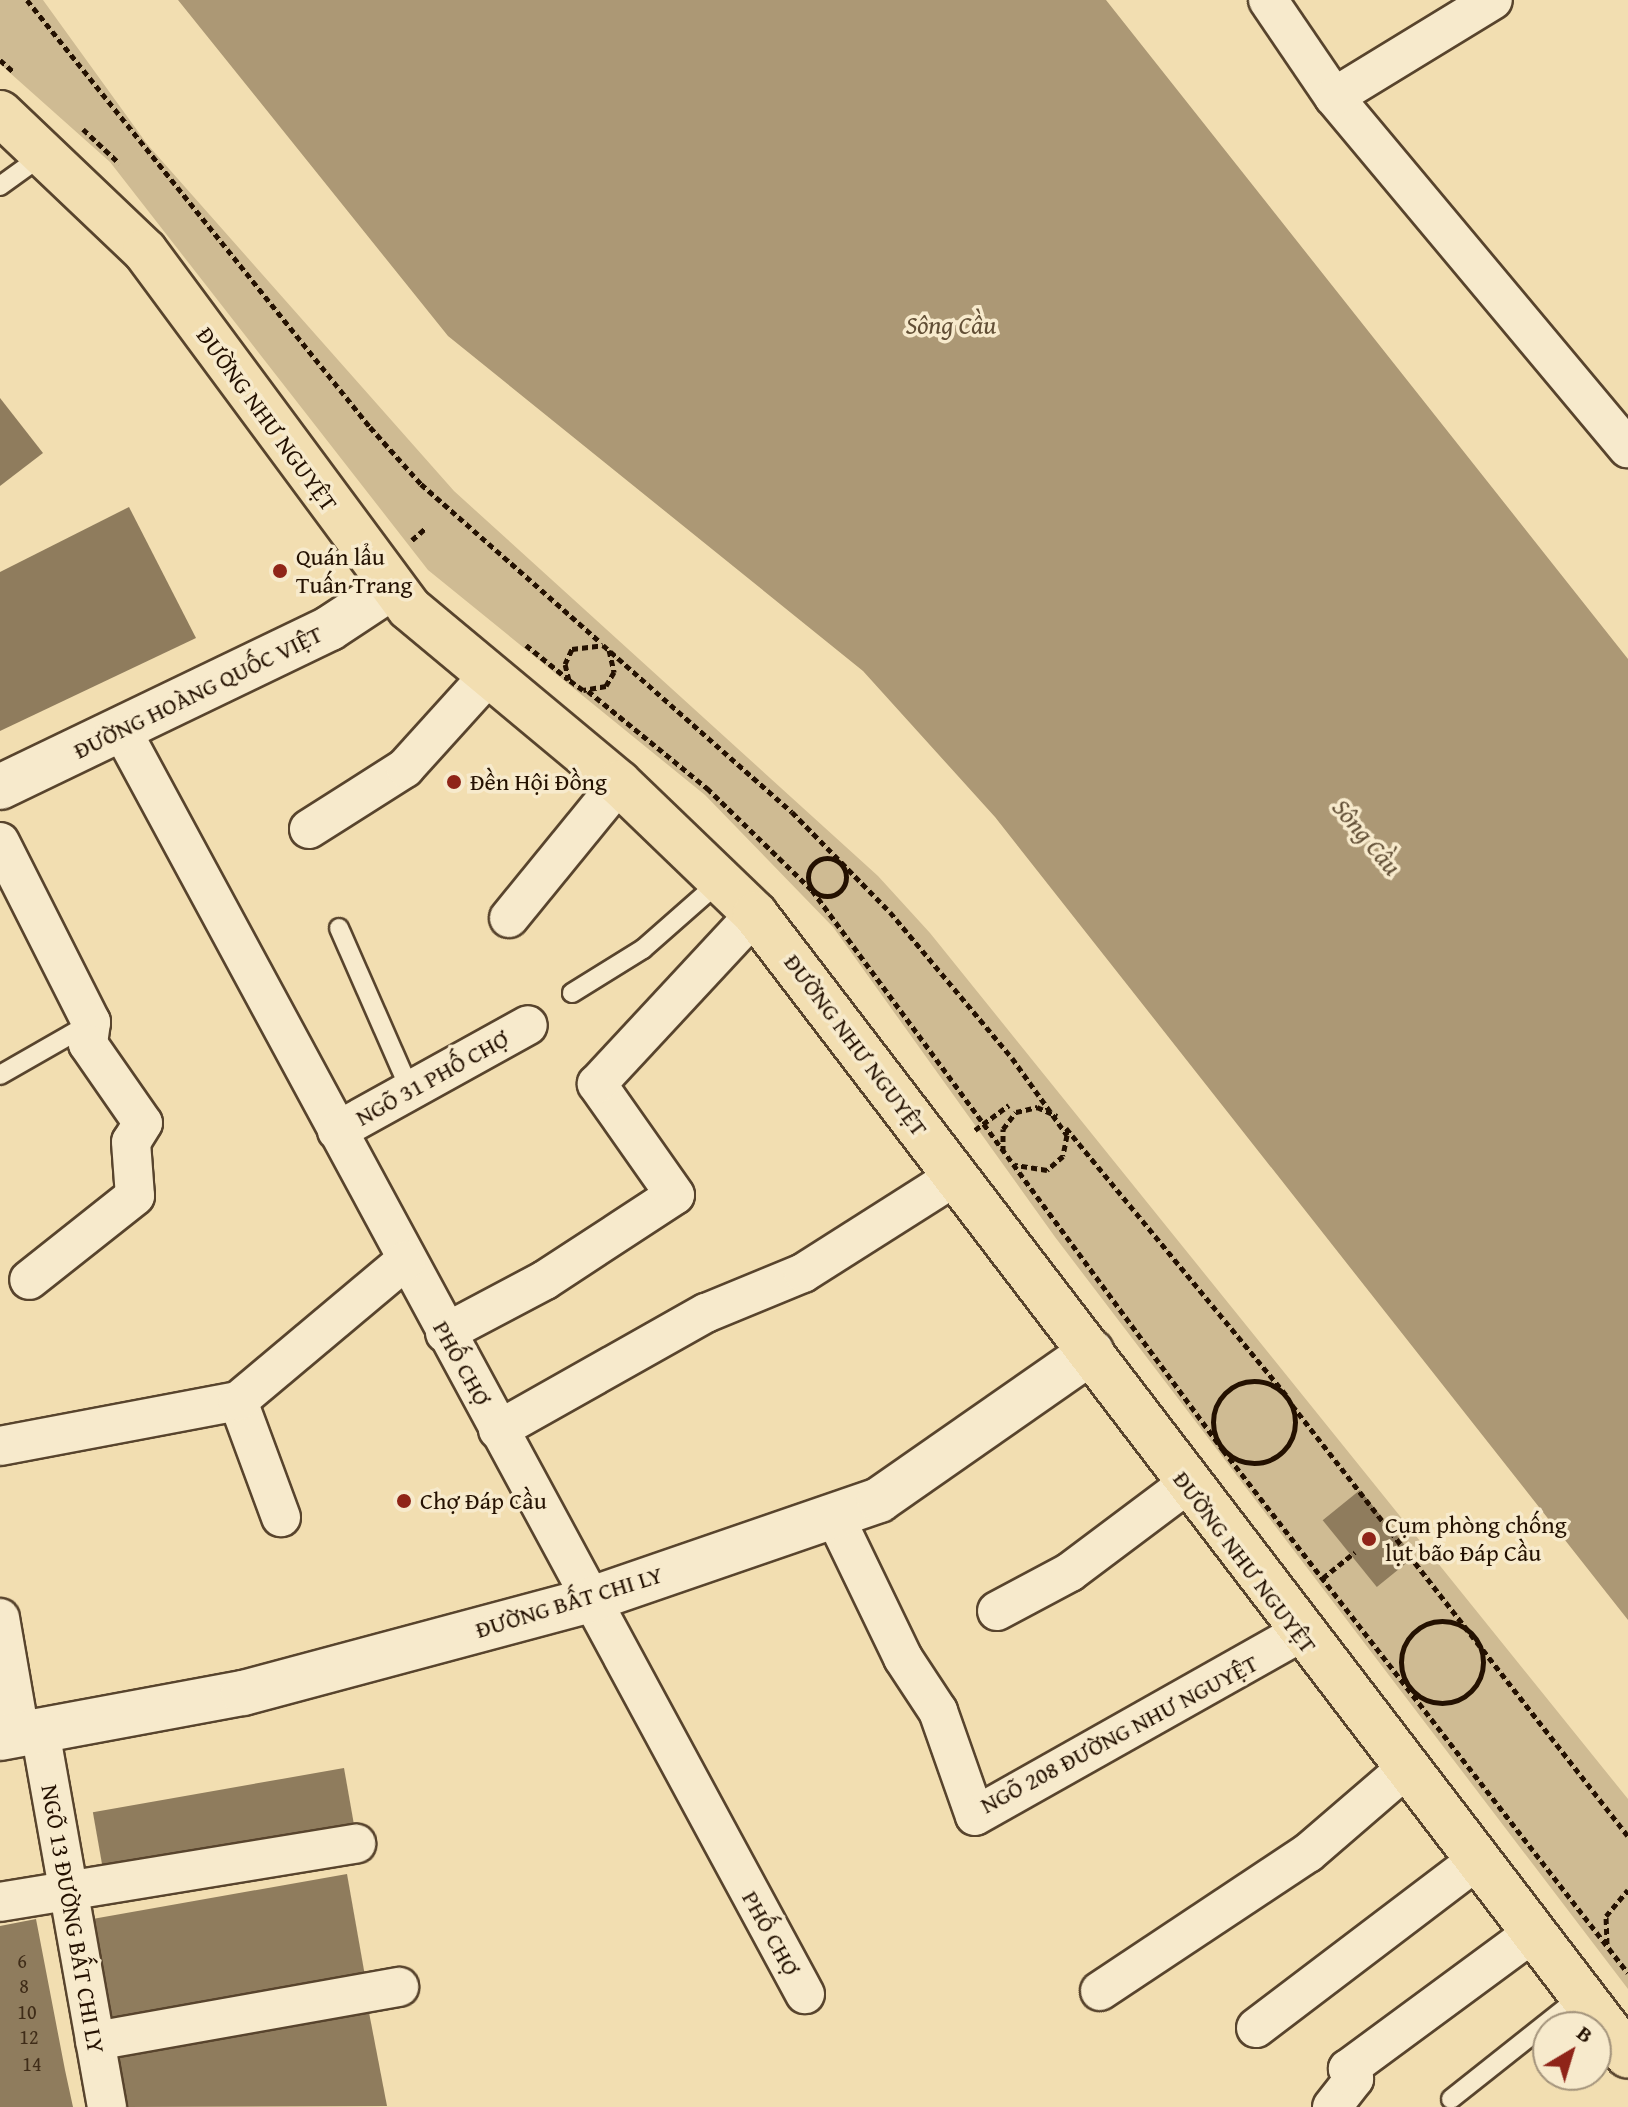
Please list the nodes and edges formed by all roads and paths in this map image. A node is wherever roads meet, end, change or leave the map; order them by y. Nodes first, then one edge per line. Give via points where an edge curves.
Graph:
1 (27, 0) edge
2 (1268, 0) edge
3 (1493, 0) edge
4 (1334, 97) junction
5 (0, 113) edge
6 (45, 154) junction
7 (0, 186) edge
8 (1628, 448) edge
9 (391, 588) junction
10 (603, 645) junction
11 (609, 650) junction
12 (490, 674) junction
13 (588, 691) junction
14 (122, 731) junction
15 (619, 783) junction
16 (0, 787) edge
17 (309, 829) dead end
18 (0, 842) edge
19 (839, 861) junction
20 (722, 879) junction
21 (812, 890) junction
22 (755, 914) junction
23 (509, 918) dead end
24 (339, 928) dead end
25 (572, 993) dead end
26 (91, 1022) junction
27 (528, 1025) dead end
28 (0, 1075) edge
29 (410, 1090) junction
30 (1009, 1105) dead end
31 (1057, 1116) junction
32 (983, 1124) junction
33 (1063, 1125) junction
34 (975, 1130) dead end
35 (337, 1131) junction
36 (1008, 1159) junction
37 (956, 1176) junction
38 (406, 1260) junction
39 (29, 1280) dead end
40 (445, 1333) junction
41 (1091, 1352) junction
42 (1286, 1395) junction
43 (238, 1401) junction
44 (1292, 1405) junction
45 (498, 1430) junction
46 (0, 1446) edge
47 (1223, 1450) junction
48 (1186, 1485) junction
49 (834, 1515) junction
50 (281, 1517) dead end
51 (1355, 1552) dead end
52 (1323, 1578) junction
53 (589, 1600) junction
54 (997, 1611) dead end
55 (0, 1618) edge
56 (1298, 1634) junction
57 (1473, 1635) junction
58 (1410, 1690) junction
59 (20, 1734) edge
60 (1404, 1770) junction
61 (1628, 1836) edge
62 (356, 1844) dead end
63 (1477, 1860) junction
64 (66, 1890) junction
65 (1628, 1890) edge
66 (0, 1902) edge
67 (1534, 1932) junction
68 (1615, 1955) junction
69 (1628, 1965) edge
70 (1628, 1973) edge
71 (399, 1987) dead end
72 (1100, 1991) dead end
73 (805, 1994) dead end
74 (1582, 1995) junction
75 (1256, 2028) dead end
76 (95, 2041) junction
77 (1628, 2056) edge
78 (1451, 2099) dead end
79 (107, 2107) edge
80 (1332, 2107) edge

1 - 10 path via 370,427 421,484
2 - 4 street
3 - 4 street
4 - 8 street
5 - 6 main road, ĐƯỜNG NHƯ NGUYỆT
6 - 7 lane
6 - 9 main road, ĐƯỜNG NHƯ NGUYỆT via 145,251
9 - 12 main road, ĐƯỜNG NHƯ NGUYỆT
9 - 14 street, ĐƯỜNG HOÀNG QUỐC VIỆT via 330,628
10 - 11 path
10 - 13 path via 579,644 567,656 569,680
11 - 13 path via 611,680
11 - 19 path
12 - 15 main road, ĐƯỜNG NHƯ NGUYỆT
12 - 17 street via 405,768
13 - 21 path via 687,770
14 - 16 street, ĐƯỜNG HOÀNG QUỐC VIỆT
14 - 35 street, PHỐ CHỢ
15 - 20 main road, ĐƯỜNG NHƯ NGUYỆT
15 - 23 street
18 - 26 street
19 - 21 path via 827,857 811,866
19 - 21 path via 847,879 841,890 824,896
19 - 31 path via 940,970
20 - 22 main road, ĐƯỜNG NHƯ NGUYỆT
20 - 25 lane via 643,949
21 - 32 path
22 - 37 main road, ĐƯỜNG NHƯ NGUYỆT
22 - 40 street via 597,1084 675,1195 545,1280
24 - 29 lane
26 - 28 lane
26 - 39 street via 88,1044 143,1123 131,1142 135,1196
27 - 29 street, NGÕ 31 PHỐ CHỢ
29 - 35 street, NGÕ 31 PHỐ CHỢ
30 - 32 path
31 - 33 path
31 - 36 path via 1037,1107 1016,1112 1001,1139
32 - 34 path
32 - 36 path
33 - 36 path via 1067,1146 1056,1165 1036,1173
33 - 42 path
35 - 38 street, PHỐ CHỢ
36 - 47 path
37 - 41 main road, ĐƯỜNG NHƯ NGUYỆT
37 - 45 street via 803,1273 706,1313
38 - 40 street, PHỐ CHỢ
38 - 43 street
40 - 45 street, PHỐ CHỢ
41 - 48 main road, ĐƯỜNG NHƯ NGUYỆT
41 - 49 street, ĐƯỜNG BẤT CHI LY via 879,1500
42 - 44 path
42 - 47 path via 1253,1381 1230,1388 1214,1411
43 - 46 street
43 - 50 street
44 - 47 path via 1292,1440 1273,1459 1247,1463
44 - 57 path
45 - 53 street, PHỐ CHỢ
47 - 52 path
48 - 54 street via 1070,1572
48 - 56 main road, ĐƯỜNG NHƯ NGUYỆT
49 - 53 street, ĐƯỜNG BẤT CHI LY
49 - 56 street, NGÕ 208 ĐƯỜNG NHƯ NGUYỆT via 903,1658 938,1711 975,1816
51 - 52 path
52 - 58 path
53 - 59 street, ĐƯỜNG BẤT CHI LY via 243,1693
53 - 73 street, PHỐ CHỢ
55 - 59 street, NGÕ 13 ĐƯỜNG BẤT CHI LY
56 - 60 main road, ĐƯỜNG NHƯ NGUYỆT
57 - 58 path via 1483,1656 1472,1691 1448,1704
57 - 58 path via 1441,1620 1417,1629 1401,1650
57 - 61 path
58 - 68 path
59 - 64 street, NGÕ 13 ĐƯỜNG BẤT CHI LY
60 - 63 main road, ĐƯỜNG NHƯ NGUYỆT
60 - 72 street via 1308,1853
62 - 64 street
63 - 67 main road, ĐƯỜNG NHƯ NGUYỆT
63 - 75 street
64 - 66 street
64 - 76 street, NGÕ 13 ĐƯỜNG BẤT CHI LY
65 - 68 path via 1606,1916
67 - 74 main road, ĐƯỜNG NHƯ NGUYỆT
67 - 80 street via 1348,2069 1354,2079
68 - 69 path
68 - 70 path
71 - 76 street
74 - 77 main road, ĐƯỜNG NHƯ NGUYỆT
74 - 78 lane
76 - 79 street, NGÕ 13 ĐƯỜNG BẤT CHI LY

